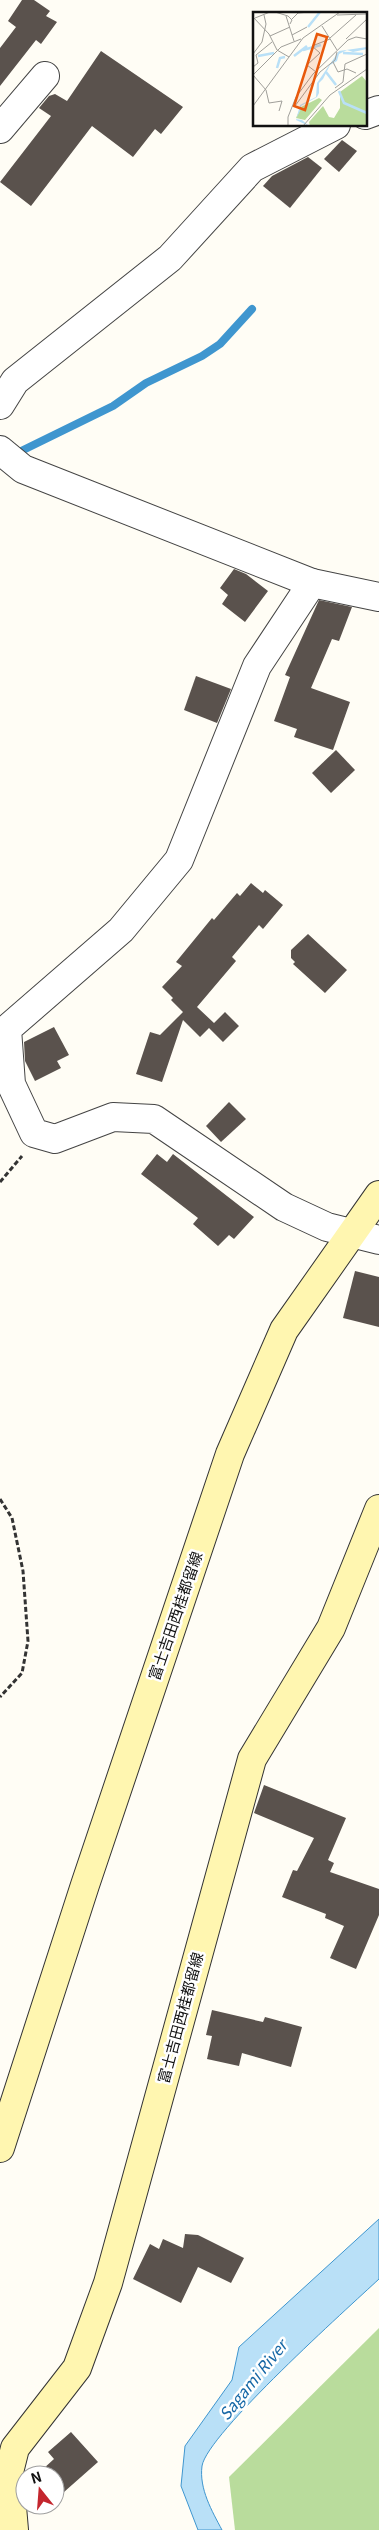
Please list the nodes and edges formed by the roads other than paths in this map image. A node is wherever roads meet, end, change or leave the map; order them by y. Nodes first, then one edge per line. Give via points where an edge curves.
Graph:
1 (45, 76) dead end
2 (379, 110) edge
3 (366, 115) edge
4 (334, 126) edge
5 (0, 129) edge
6 (0, 405) edge
7 (0, 450) edge
8 (312, 583) junction
9 (379, 597) edge
10 (379, 1196) edge
11 (379, 1240) edge
12 (379, 1509) edge
13 (0, 2148) edge
14 (14, 2530) edge

1 - 5 street
2 - 3 street
4 - 6 street via 252,168 170,258 15,381
7 - 8 street via 23,469
8 - 9 street
8 - 11 street via 257,666 179,860 121,930 7,1029 11,1084 34,1133 55,1139 113,1117 154,1119 284,1207 327,1227
10 - 13 main road, 富士吉田西桂都留線 via 284,1330 230,1454
12 - 14 main road, 富士吉田西桂都留線 via 331,1628 252,1759 108,2283 76,2368 15,2448 9,2472

